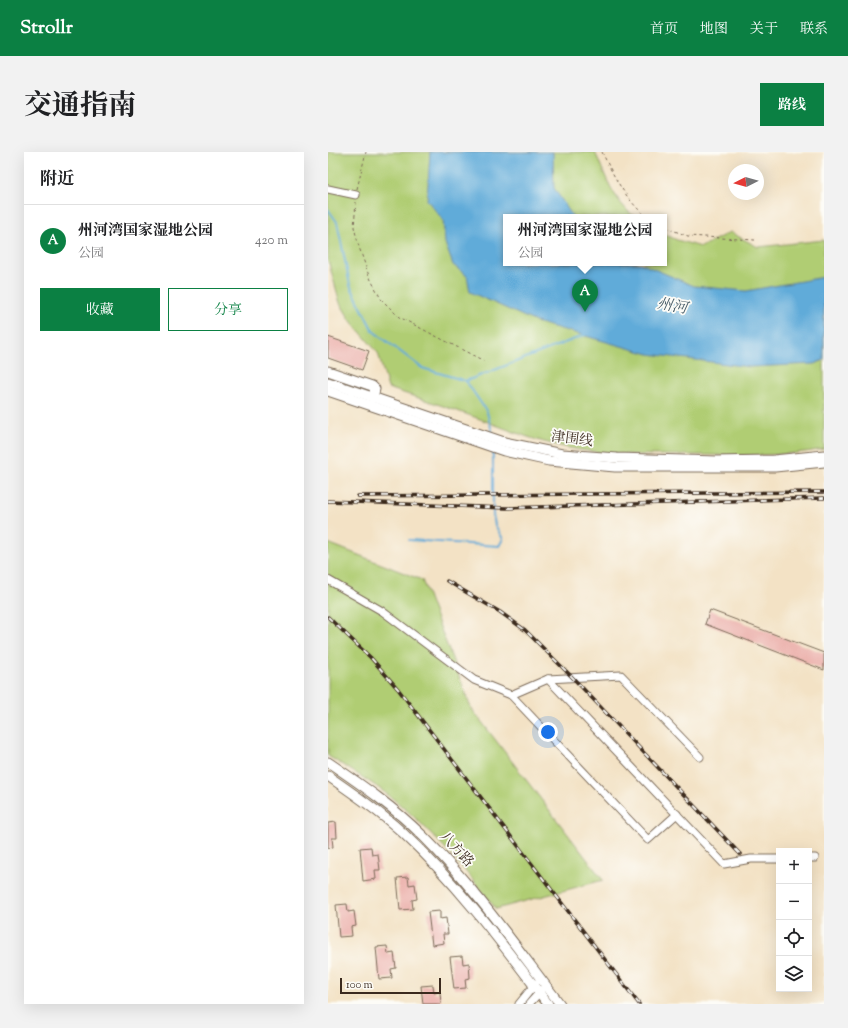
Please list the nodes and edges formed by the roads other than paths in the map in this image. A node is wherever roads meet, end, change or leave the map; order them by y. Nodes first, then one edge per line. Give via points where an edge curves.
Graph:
1 (328, 189) edge
2 (356, 194) road end
3 (328, 371) edge
4 (328, 382) edge
5 (328, 391) edge
6 (374, 398) junction
7 (486, 441) junction
8 (504, 447) junction
9 (824, 455) edge
10 (824, 462) edge
11 (328, 580) edge
12 (548, 679) junction
13 (511, 695) junction
14 (700, 757) dead end
15 (328, 762) edge
16 (328, 776) edge
17 (677, 814) junction
18 (776, 859) edge
19 (540, 985) junction
20 (519, 1004) edge
21 (529, 1004) edge
22 (548, 1004) edge
23 (560, 1004) edge

1 - 2 street
3 - 6 main road via 372,386 375,389
4 - 6 main road, 津围线
5 - 7 main road, 津围线
6 - 7 main road, 津围线
7 - 8 main road, 津围线
8 - 9 main road, 津围线 via 617,458 717,461 774,460
8 - 10 main road, 津围线 via 548,461 615,467 775,467
11 - 13 street via 382,611 474,680
12 - 13 street
12 - 14 street via 621,675
12 - 17 street
13 - 17 street via 648,840
15 - 19 main road, 八方路 via 387,804 424,836 471,888
16 - 19 main road, 八方路 via 362,799 402,832 437,867
17 - 18 street via 724,864 751,859
19 - 20 street
19 - 21 street
19 - 22 main road
19 - 23 main road

